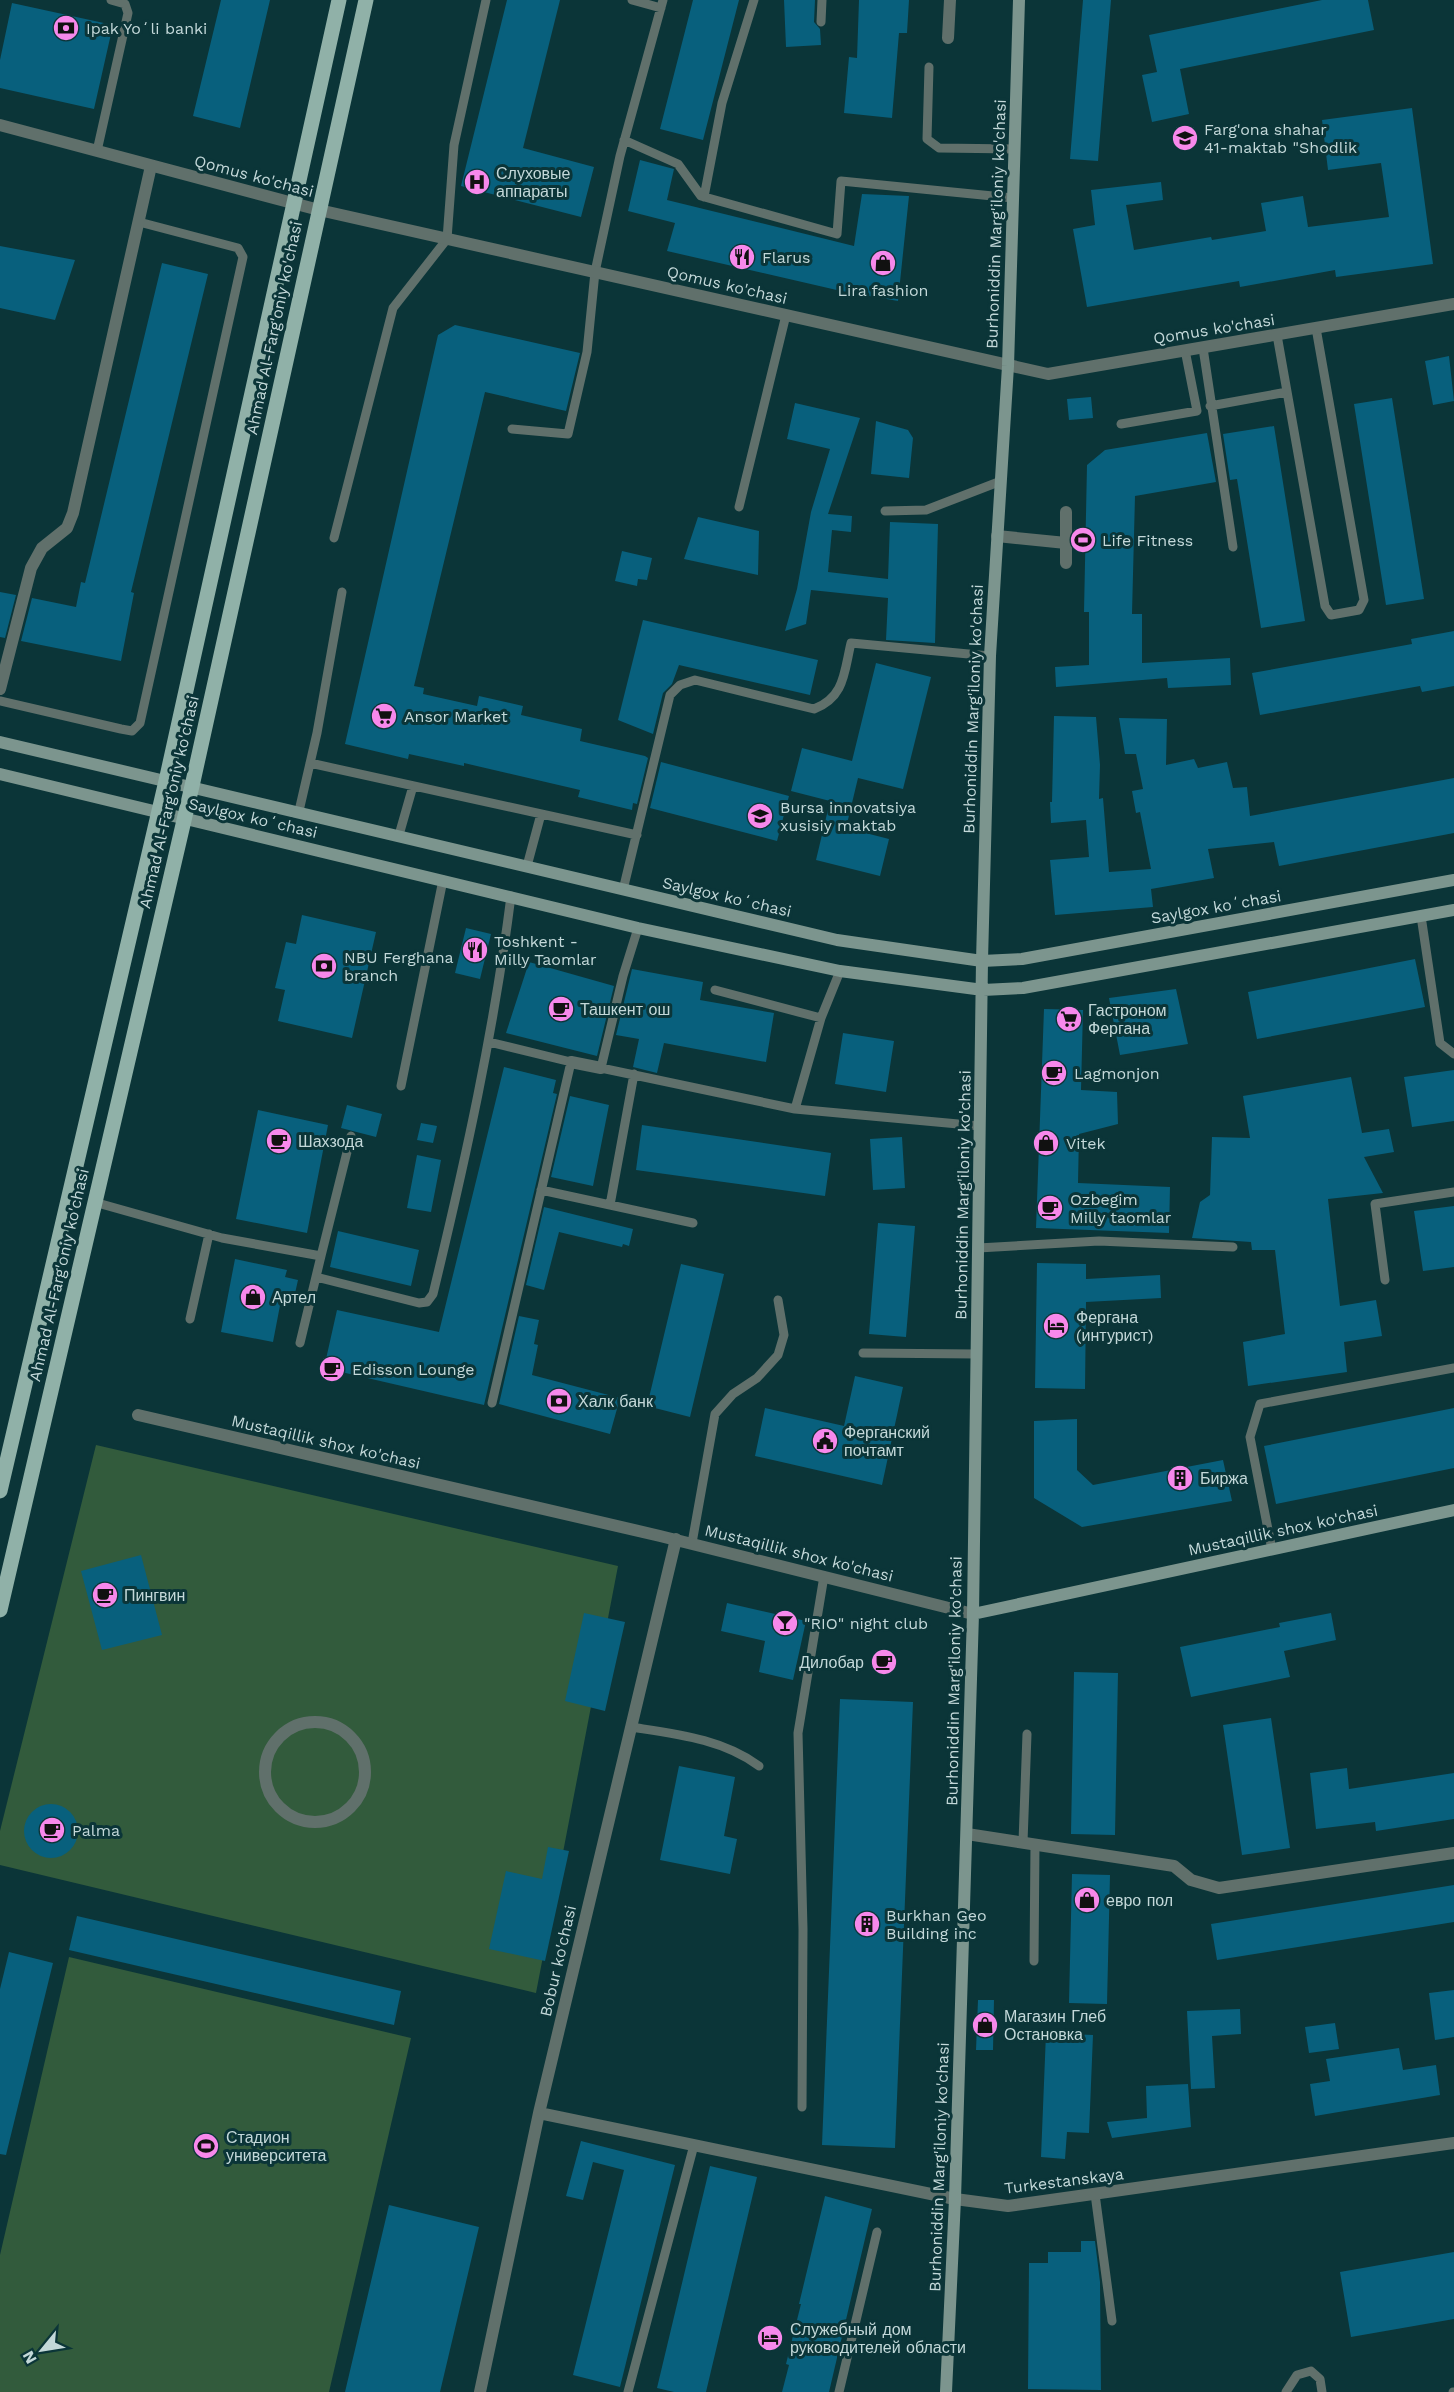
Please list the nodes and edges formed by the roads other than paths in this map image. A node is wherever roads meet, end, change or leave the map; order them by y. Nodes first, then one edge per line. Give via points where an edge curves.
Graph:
1 (111, 0) edge
2 (339, 0) edge
3 (366, 0) edge
4 (486, 0) edge
5 (632, 0) edge
6 (754, 0) edge
7 (822, 0) edge
8 (950, 0) edge
9 (1019, 0) edge
10 (662, 4) edge
11 (821, 22) dead end
12 (948, 38) dead end
13 (929, 67) dead end
14 (0, 125) edge
15 (624, 140) junction
16 (1015, 149) junction
17 (97, 151) junction
18 (151, 166) junction
19 (704, 197) junction
20 (1013, 198) junction
21 (292, 204) junction
22 (318, 210) junction
23 (139, 222) junction
24 (447, 239) junction
25 (595, 272) junction
26 (1454, 304) edge
27 (786, 315) junction
28 (1316, 328) junction
29 (1277, 335) junction
30 (1203, 348) junction
31 (1185, 350) junction
32 (1008, 366) junction
33 (1287, 392) junction
34 (1210, 406) junction
35 (1121, 424) dead end
36 (512, 429) dead end
37 (1001, 481) junction
38 (739, 507) dead end
39 (885, 511) dead end
40 (1066, 512) dead end
41 (997, 536) junction
42 (334, 538) dead end
43 (1066, 543) junction
44 (1233, 547) dead end
45 (1066, 563) dead end
46 (342, 592) dead end
47 (990, 656) junction
48 (0, 689) edge
49 (0, 701) edge
50 (0, 742) edge
51 (310, 763) junction
52 (0, 774) edge
53 (166, 781) junction
54 (192, 786) junction
55 (413, 786) junction
56 (299, 811) junction
57 (158, 813) junction
58 (541, 814) junction
59 (184, 819) junction
60 (399, 835) junction
61 (637, 835) junction
62 (527, 866) junction
63 (443, 880) junction
64 (1454, 880) edge
65 (623, 890) junction
66 (511, 896) junction
67 (1454, 910) edge
68 (1421, 916) junction
69 (638, 927) junction
70 (982, 961) junction
71 (840, 971) junction
72 (715, 990) dead end
73 (983, 990) junction
74 (821, 1018) junction
75 (489, 1042) junction
76 (1454, 1054) edge
77 (571, 1062) junction
78 (601, 1068) junction
79 (634, 1074) junction
80 (401, 1086) dead end
81 (795, 1109) junction
82 (980, 1126) junction
83 (351, 1136) dead end
84 (541, 1190) junction
85 (1454, 1192) edge
86 (94, 1202) junction
87 (610, 1205) junction
88 (693, 1223) dead end
89 (210, 1234) junction
90 (1233, 1247) dead end
91 (978, 1248) junction
92 (321, 1256) junction
93 (316, 1277) junction
94 (1386, 1280) dead end
95 (778, 1300) dead end
96 (190, 1319) dead end
97 (300, 1343) dead end
98 (863, 1353) dead end
99 (976, 1354) junction
100 (1454, 1368) edge
101 (492, 1403) dead end
102 (138, 1415) dead end
103 (0, 1491) edge
104 (1454, 1510) edge
105 (676, 1539) junction
106 (692, 1543) junction
107 (1272, 1550) junction
108 (824, 1576) junction
109 (0, 1610) edge
110 (973, 1614) junction
111 (631, 1728) junction
112 (1027, 1734) dead end
113 (759, 1766) dead end
114 (316, 1823) joint
115 (967, 1834) junction
116 (1029, 1844) junction
117 (1454, 1853) edge
118 (1034, 1961) dead end
119 (802, 2107) dead end
120 (539, 2113) junction
121 (1454, 2143) edge
122 (694, 2145) junction
123 (1095, 2194) junction
124 (955, 2199) junction
125 (877, 2232) dead end
126 (1112, 2321) dead end
127 (480, 2392) edge
128 (628, 2392) edge
129 (839, 2392) edge
130 (946, 2392) edge
131 (1286, 2392) edge
132 (1322, 2392) edge

1 - 17 lane via 125,4 128,13
2 - 21 main road, Ahmad Al-Farg'oniy ko'chasi
3 - 22 main road, Ahmad Al-Farg'oniy ko'chasi
4 - 24 lane via 454,146
5 - 10 lane
6 - 19 lane via 722,103
7 - 11 lane
8 - 12 street
9 - 16 main road, Burhoniddin Marg'iloniy ko'chasi
10 - 15 lane
13 - 16 lane via 927,139 939,148
14 - 17 street, Qomus ko'chasi
15 - 19 lane via 678,164
15 - 25 lane
16 - 20 main road, Burhoniddin Marg'iloniy ko'chasi
17 - 18 street, Qomus ko'chasi
18 - 21 street, Qomus ko'chasi
18 - 23 street
19 - 20 lane via 837,234 841,181
20 - 32 main road, Burhoniddin Marg'iloniy ko'chasi
21 - 22 street, Qomus ko'chasi
21 - 53 main road, Ahmad Al-Farg'oniy ko'chasi
22 - 24 street, Qomus ko'chasi
22 - 54 main road, Ahmad Al-Farg'oniy ko'chasi
23 - 48 street via 73,513 68,528 42,548 31,568
23 - 49 lane via 238,248 243,257 140,723 132,730 121,729
24 - 25 street, Qomus ko'chasi
24 - 42 lane via 393,308
25 - 27 street, Qomus ko'chasi
25 - 36 lane via 587,352 568,434
26 - 28 street, Qomus ko'chasi
27 - 32 street, Qomus ko'chasi
27 - 38 lane
28 - 29 street, Qomus ko'chasi
28 - 33 lane via 1364,600 1359,610 1331,615 1325,606
29 - 30 street, Qomus ko'chasi
29 - 33 lane
30 - 31 street, Qomus ko'chasi
30 - 34 lane
31 - 32 street, Qomus ko'chasi via 1048,374
31 - 35 lane via 1197,411
32 - 37 main road, Burhoniddin Marg'iloniy ko'chasi
33 - 34 lane
34 - 44 lane
37 - 39 lane via 926,510
37 - 41 main road, Burhoniddin Marg'iloniy ko'chasi
40 - 43 street
41 - 43 street
41 - 47 main road, Burhoniddin Marg'iloniy ko'chasi
43 - 45 street
46 - 51 lane
47 - 61 lane via 851,643 839,692 827,704 814,709 695,680 680,685 670,695
47 - 70 main road, Burhoniddin Marg'iloniy ko'chasi
50 - 53 main road, Saylgox koʻchasi
51 - 55 lane
51 - 56 lane
52 - 57 main road, Saylgox koʻchasi
53 - 54 main road, Saylgox koʻchasi
53 - 57 main road, Ahmad Al-Farg'oniy ko'chasi
54 - 56 main road, Saylgox koʻchasi
54 - 59 main road, Ahmad Al-Farg'oniy ko'chasi
55 - 58 lane
55 - 60 lane
56 - 60 main road, Saylgox koʻchasi
57 - 59 main road, Saylgox koʻchasi
57 - 103 main road, Ahmad Al-Farg'oniy ko'chasi
58 - 61 lane
58 - 62 lane
59 - 63 main road, Saylgox koʻchasi
59 - 86 main road, Ahmad Al-Farg'oniy ko'chasi
60 - 62 main road, Saylgox koʻchasi
61 - 65 lane
62 - 65 main road, Saylgox koʻchasi
63 - 66 main road, Saylgox koʻchasi
63 - 80 lane
64 - 70 main road, Saylgox koʻchasi via 1022,959
65 - 70 main road, Saylgox koʻchasi via 837,940
66 - 69 main road, Saylgox koʻchasi
66 - 75 lane
67 - 68 main road, Saylgox koʻchasi
68 - 73 main road, Saylgox koʻchasi via 1023,987
68 - 76 lane via 1440,1042
69 - 71 main road, Saylgox koʻchasi
69 - 78 lane
70 - 73 main road, Burhoniddin Marg'iloniy ko'chasi
71 - 73 main road, Saylgox koʻchasi
71 - 74 lane
72 - 74 lane
73 - 82 main road, Burhoniddin Marg'iloniy ko'chasi
74 - 81 lane
75 - 77 lane
75 - 93 lane via 433,1294 427,1302 419,1303
77 - 78 street
77 - 84 lane
78 - 79 lane
79 - 81 lane
79 - 87 lane
81 - 82 lane
82 - 91 main road, Burhoniddin Marg'iloniy ko'chasi
83 - 92 lane
84 - 87 lane
84 - 101 lane
85 - 94 lane via 1375,1204
86 - 89 lane
86 - 109 main road, Ahmad Al-Farg'oniy ko'chasi
87 - 88 lane
89 - 92 lane
89 - 96 lane
90 - 91 lane via 1099,1241
91 - 99 main road, Burhoniddin Marg'iloniy ko'chasi
92 - 93 lane
93 - 97 lane
95 - 106 lane via 783,1335 778,1355 715,1414
98 - 99 lane
99 - 110 main road, Burhoniddin Marg'iloniy ko'chasi
100 - 107 lane via 1260,1404 1250,1437
102 - 105 street, Mustaqillik shox ko'chasi
104 - 107 main road, Mustaqillik shox ko'chasi
105 - 106 street, Mustaqillik shox ko'chasi
105 - 111 street, Bobur ko'chasi
106 - 108 street, Mustaqillik shox ko'chasi
107 - 110 main road, Mustaqillik shox ko'chasi
108 - 110 street, Mustaqillik shox ko'chasi
108 - 119 lane via 798,1733
110 - 115 main road, Burhoniddin Marg'iloniy ko'chasi
111 - 113 lane via 677,1734 738,1750
111 - 120 street, Bobur ko'chasi
112 - 116 lane
114 - 114 street via 299,1821 284,1813 269,1794 264,1770 267,1753 276,1739 305,1722 338,1727 361,1751 365,1768 361,1792 346,1812
115 - 116 street
115 - 124 main road, Burhoniddin Marg'iloniy ko'chasi
116 - 117 street via 1174,1866 1191,1880 1219,1888
116 - 118 lane
120 - 122 street, Turkestanskaya
120 - 127 street, Bobur ko'chasi
121 - 123 street, Turkestanskaya
122 - 124 street, Turkestanskaya
122 - 128 lane
123 - 124 street, Turkestanskaya via 1008,2206
123 - 126 lane
124 - 130 main road, Burhoniddin Marg'iloniy ko'chasi
125 - 129 lane
131 - 132 lane via 1297,2375 1311,2371 1320,2379

